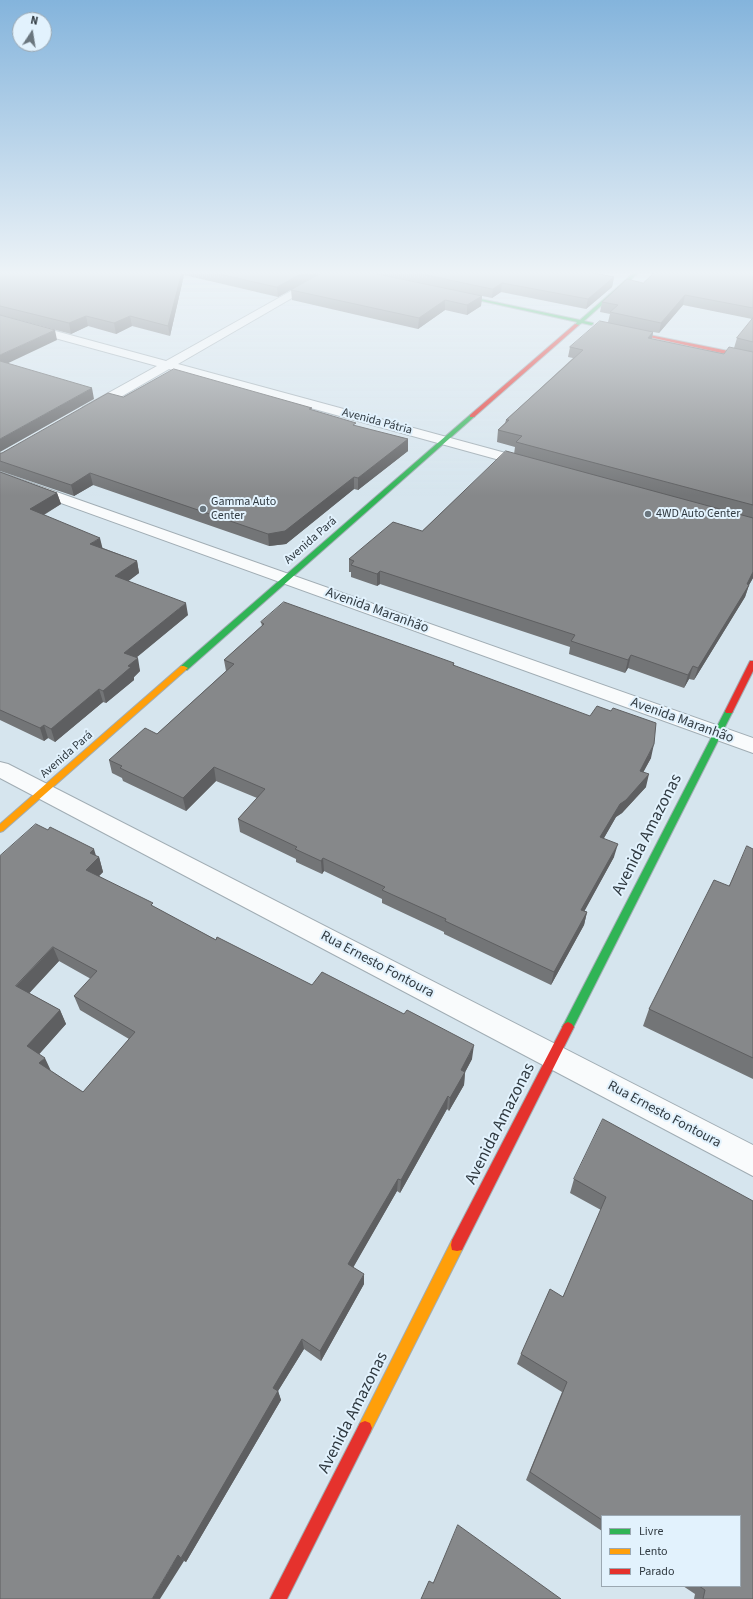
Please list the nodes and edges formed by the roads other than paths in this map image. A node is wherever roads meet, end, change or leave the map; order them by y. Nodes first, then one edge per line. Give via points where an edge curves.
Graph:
1 (101, 347) edge
2 (200, 347) edge
3 (552, 347) edge
4 (699, 347) edge
5 (753, 358) edge
6 (168, 365) junction
7 (74, 418) edge
8 (444, 440) junction
9 (545, 468) edge
10 (0, 476) edge
11 (287, 578) junction
12 (753, 663) edge
13 (717, 733) junction
14 (753, 746) edge
15 (0, 769) edge
16 (44, 791) junction
17 (0, 829) edge
18 (553, 1056) junction
19 (753, 1161) edge
20 (278, 1599) edge

1 - 6 street, Avenida Pátria
2 - 6 street
3 - 8 street, Avenida Pará
4 - 5 street
6 - 7 street
6 - 8 street, Avenida Pátria
8 - 9 street, Avenida Pátria
8 - 11 street, Avenida Pará
10 - 11 street, Avenida Maranhão
11 - 13 street, Avenida Maranhão
11 - 16 street, Avenida Pará
12 - 13 street, Avenida Amazonas
13 - 14 street, Avenida Maranhão
13 - 18 street, Avenida Amazonas
15 - 16 street, Rua Ernesto Fontoura
16 - 17 street, Avenida Pará
16 - 18 street, Rua Ernesto Fontoura
18 - 19 street, Rua Ernesto Fontoura
18 - 20 street, Avenida Amazonas

